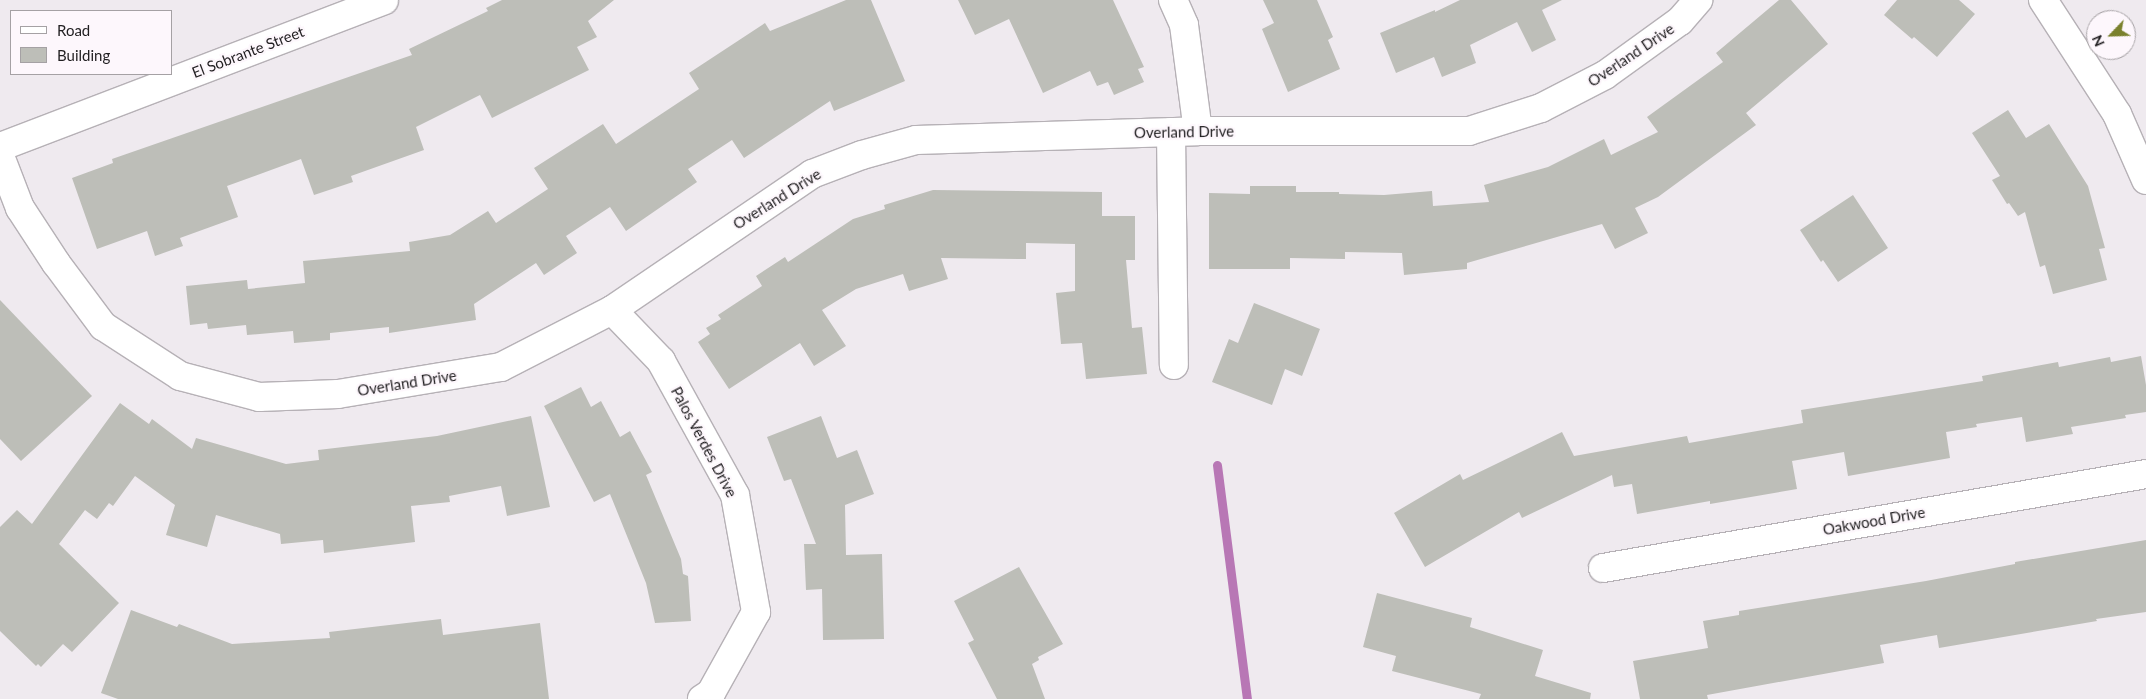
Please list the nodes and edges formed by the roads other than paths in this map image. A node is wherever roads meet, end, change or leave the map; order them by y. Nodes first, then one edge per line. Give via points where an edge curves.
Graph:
1 (384, 0) edge
2 (1173, 0) edge
3 (1698, 0) edge
4 (2044, 0) edge
5 (1198, 131) junction
6 (1171, 132) junction
7 (0, 147) edge
8 (0, 156) edge
9 (2146, 180) edge
10 (612, 310) junction
11 (1174, 365) dead end
12 (2146, 474) edge
13 (1603, 568) dead end
14 (702, 699) edge

1 - 7 street, El Sobrante Street
2 - 5 street via 1184,25
3 - 5 street, Overland Drive via 1680,21 1605,75 1541,108 1469,130
4 - 9 street via 2117,114
5 - 6 street, Overland Drive
6 - 10 street, Overland Drive via 916,140 862,155 812,174
6 - 11 street
8 - 10 street, Overland Drive via 20,208 103,326 180,376 259,397 338,394 502,367
10 - 14 street, Palos Verdes Drive via 661,361 735,495 756,612 710,693
12 - 13 street, Oakwood Drive

